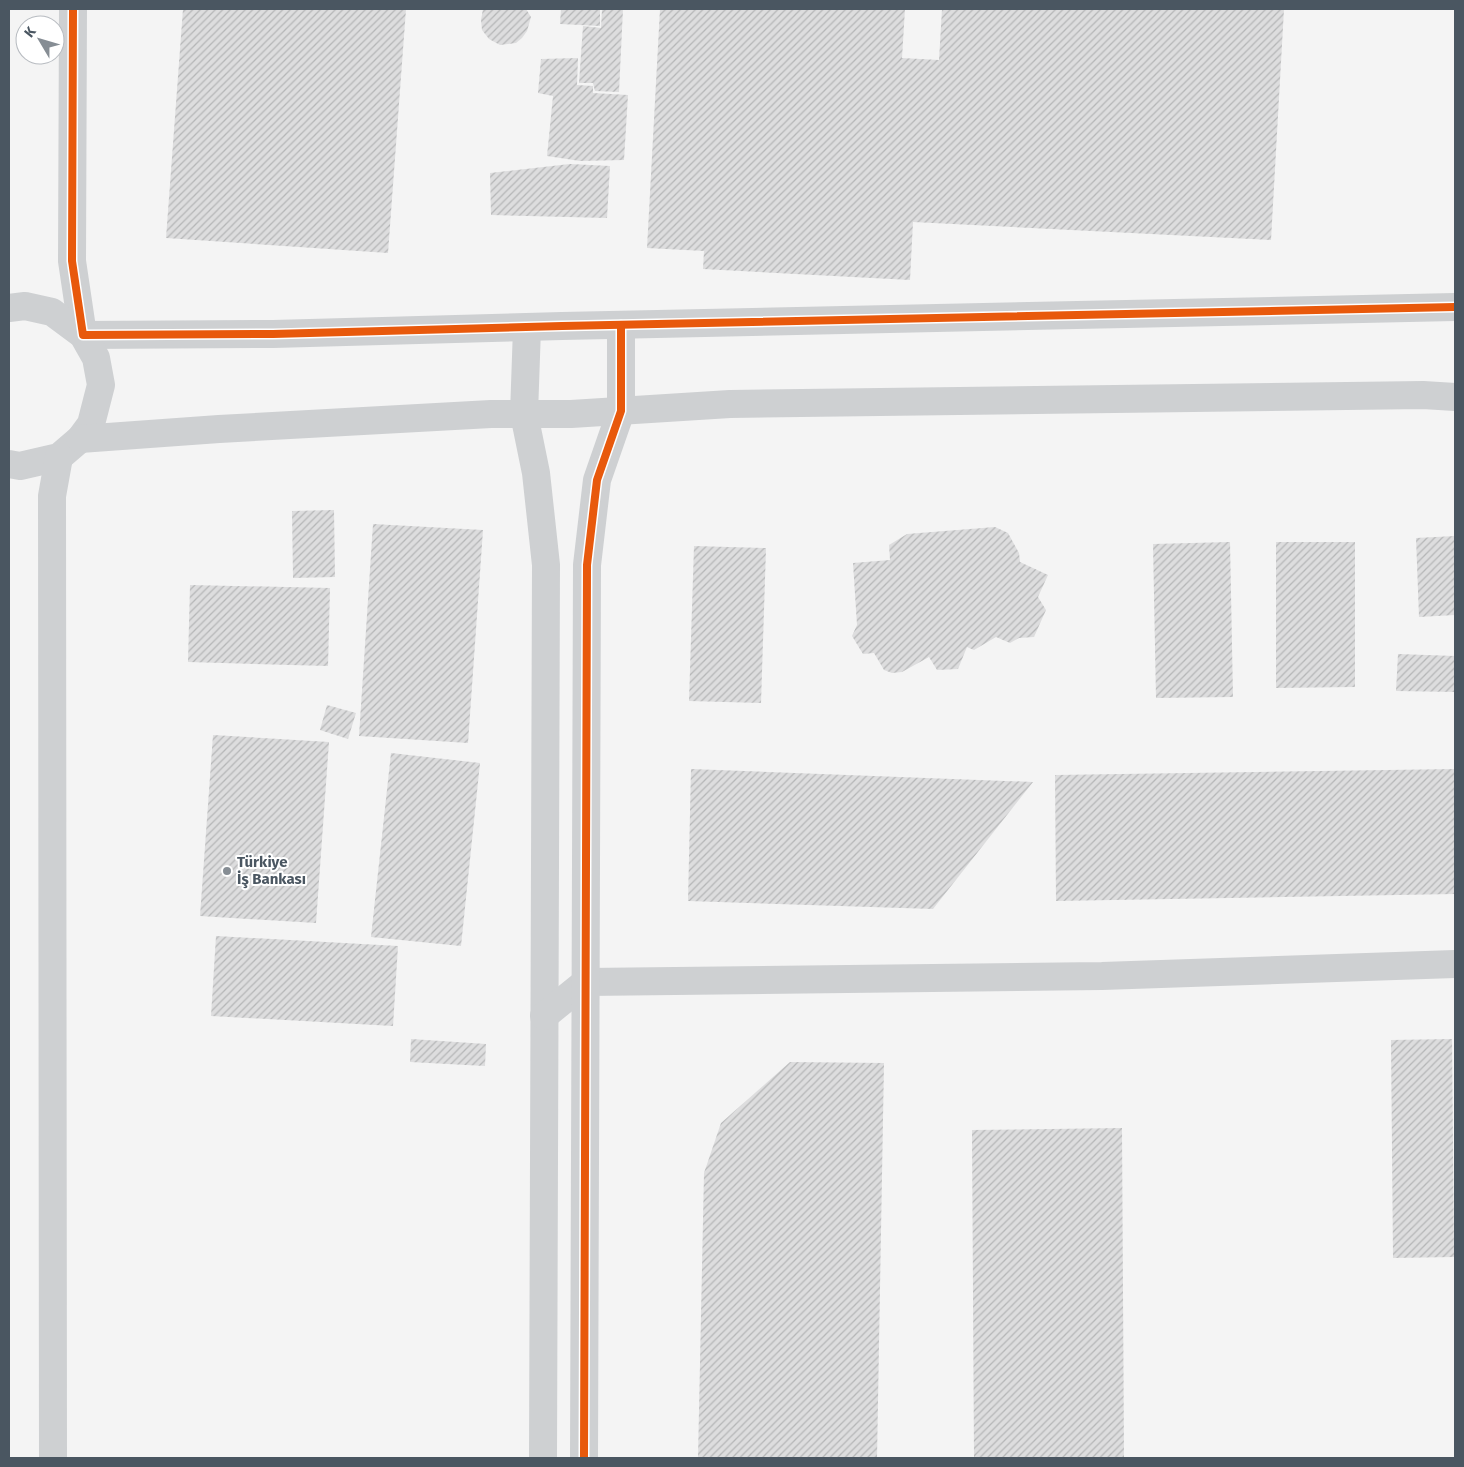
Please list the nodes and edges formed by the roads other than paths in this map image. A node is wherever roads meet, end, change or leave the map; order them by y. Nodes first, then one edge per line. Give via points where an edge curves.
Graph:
1 (73, 9) edge
2 (1455, 306) edge
3 (9, 308) edge
4 (621, 325) junction
5 (527, 328) junction
6 (83, 335) junction
7 (1455, 397) edge
8 (621, 411) junction
9 (524, 414) junction
10 (80, 439) junction
11 (59, 456) junction
12 (9, 464) edge
13 (1455, 964) edge
14 (586, 982) junction
15 (544, 1016) junction
16 (543, 1358) junction
17 (584, 1360) junction
18 (53, 1458) edge
19 (543, 1458) edge
20 (584, 1458) edge

1 - 6 street via 72,261
2 - 4 street
3 - 6 street via 25,306 52,312
4 - 5 street
4 - 8 street
5 - 6 street
5 - 9 street
6 - 10 street via 96,358 100,385 90,424
7 - 8 street via 730,404
8 - 9 street
8 - 14 street via 597,480 587,565
9 - 10 street
9 - 15 street via 536,473 546,565
10 - 11 street
11 - 12 street via 20,466
11 - 18 street via 52,496
13 - 14 street via 1102,976
14 - 15 street
14 - 17 street
15 - 16 street
16 - 17 street
16 - 19 street
17 - 20 street

